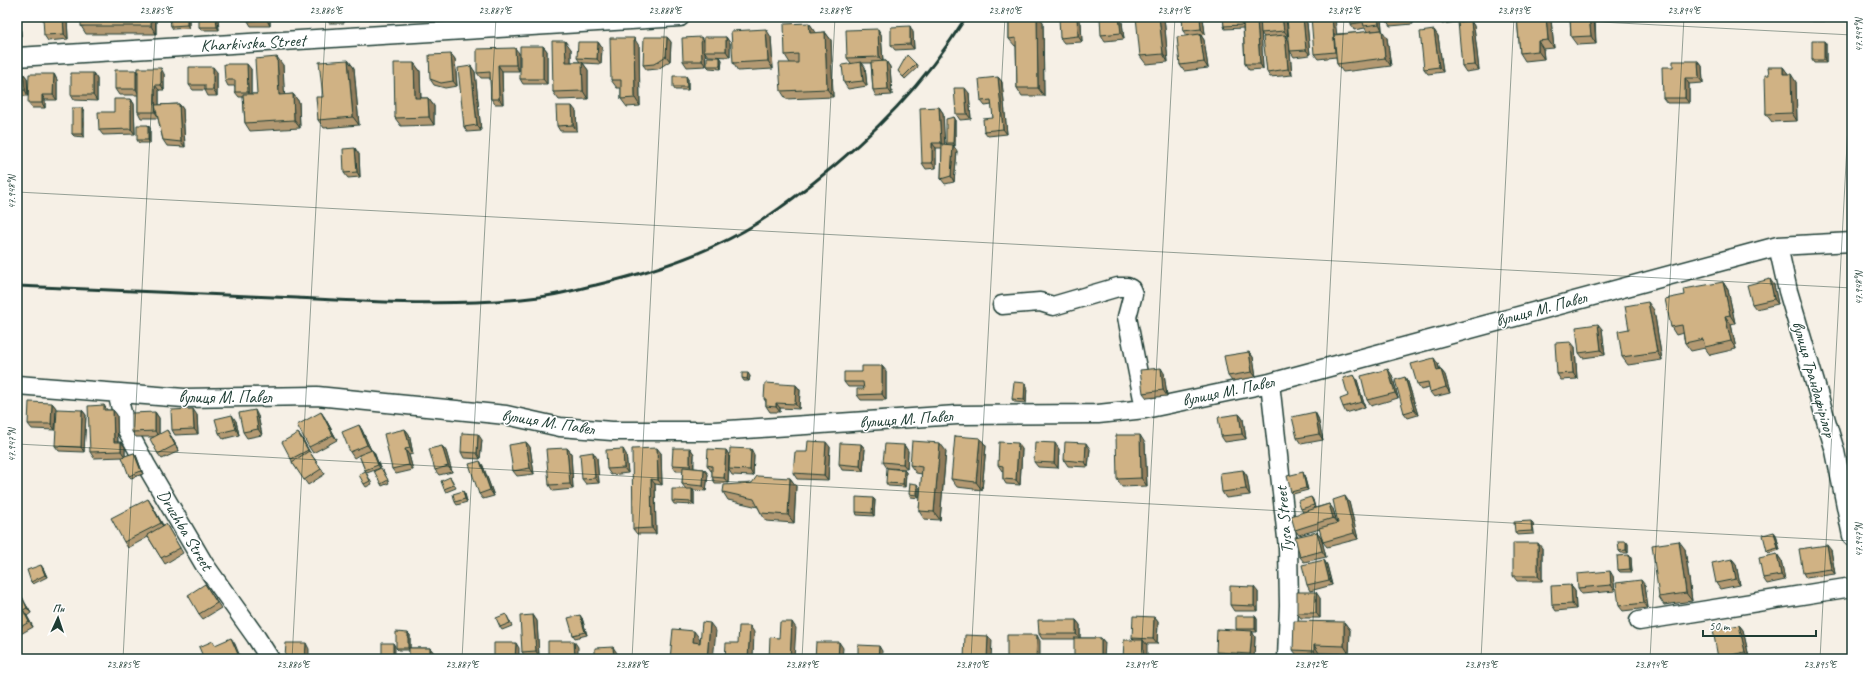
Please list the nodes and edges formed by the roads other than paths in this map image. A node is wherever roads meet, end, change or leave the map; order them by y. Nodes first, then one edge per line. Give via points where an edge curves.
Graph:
1 (680, 17) edge
2 (17, 57) edge
3 (1852, 242) edge
4 (1778, 246) junction
5 (1002, 305) dead end
6 (1270, 382) junction
7 (17, 385) edge
8 (117, 393) junction
9 (1145, 409) junction
10 (1852, 536) edge
11 (1852, 587) edge
12 (1638, 621) dead end
13 (270, 659) edge
14 (1287, 659) edge

1 - 2 street, Kharkivska Street
3 - 4 street, вулиця М. Павел
4 - 6 street, вулиця М. Павел
4 - 10 street, вулиця Трандафірілор via 1788,291 1834,450
5 - 9 street via 1040,302 1053,306 1118,287 1131,289 1133,294 1127,317
6 - 9 street, вулиця М. Павел
6 - 14 street, Tysa Street via 1288,547
7 - 8 street, вулиця М. Павел
8 - 9 street, вулиця М. Павел via 184,398 317,396 506,414 560,427 612,431 714,431 957,415 1098,414
8 - 13 street, Druzhba Street via 126,428 146,465 204,564
11 - 12 street

